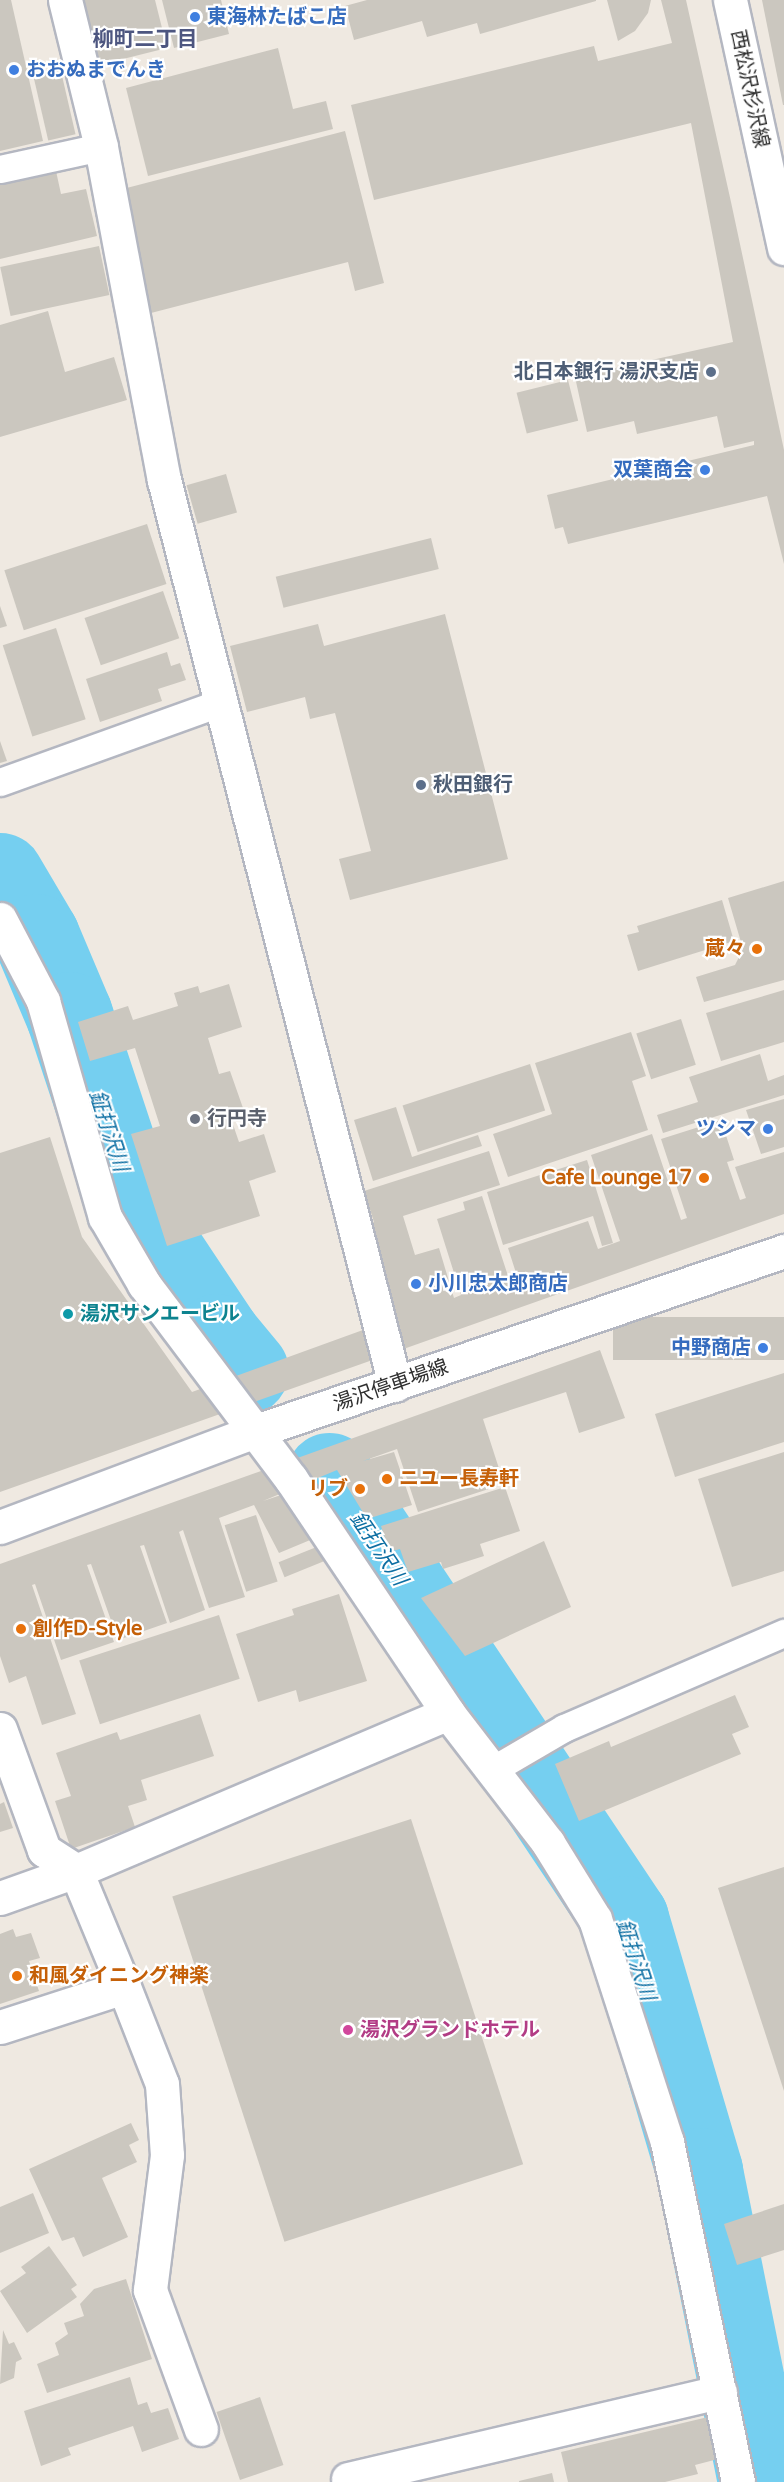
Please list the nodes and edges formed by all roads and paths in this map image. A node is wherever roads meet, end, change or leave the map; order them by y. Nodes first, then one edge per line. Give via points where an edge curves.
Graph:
1 (65, 0) edge
2 (730, 0) edge
3 (101, 147) junction
4 (0, 169) edge
5 (784, 248) edge
6 (220, 704) junction
7 (0, 782) edge
8 (0, 919) edge
9 (784, 1251) edge
10 (395, 1384) junction
11 (256, 1431) junction
12 (0, 1527) edge
13 (784, 1633) edge
14 (448, 1713) junction
15 (0, 1729) edge
16 (494, 1769) junction
17 (76, 1871) junction
18 (0, 1898) edge
19 (124, 1987) junction
20 (0, 2027) edge
21 (720, 2392) junction
22 (201, 2429) dead end
23 (348, 2479) dead end
24 (738, 2482) edge

1 - 3 street
2 - 5 street, 西松沢杉沢線
3 - 4 lane
3 - 6 street via 164,480
6 - 7 lane
6 - 10 street
8 - 11 street via 43,1001 105,1217 144,1284
9 - 10 street, 湯沢停車場線
10 - 11 street, 湯沢停車場線
11 - 12 street, 湯沢停車場線
11 - 14 street
13 - 16 lane via 564,1728
14 - 16 street
14 - 17 street
15 - 17 street via 44,1850
16 - 21 street via 548,1843 595,1919 667,2142
17 - 18 street
17 - 19 street
19 - 20 street
19 - 22 street via 162,2084 167,2155 150,2290
21 - 23 street
21 - 24 street

